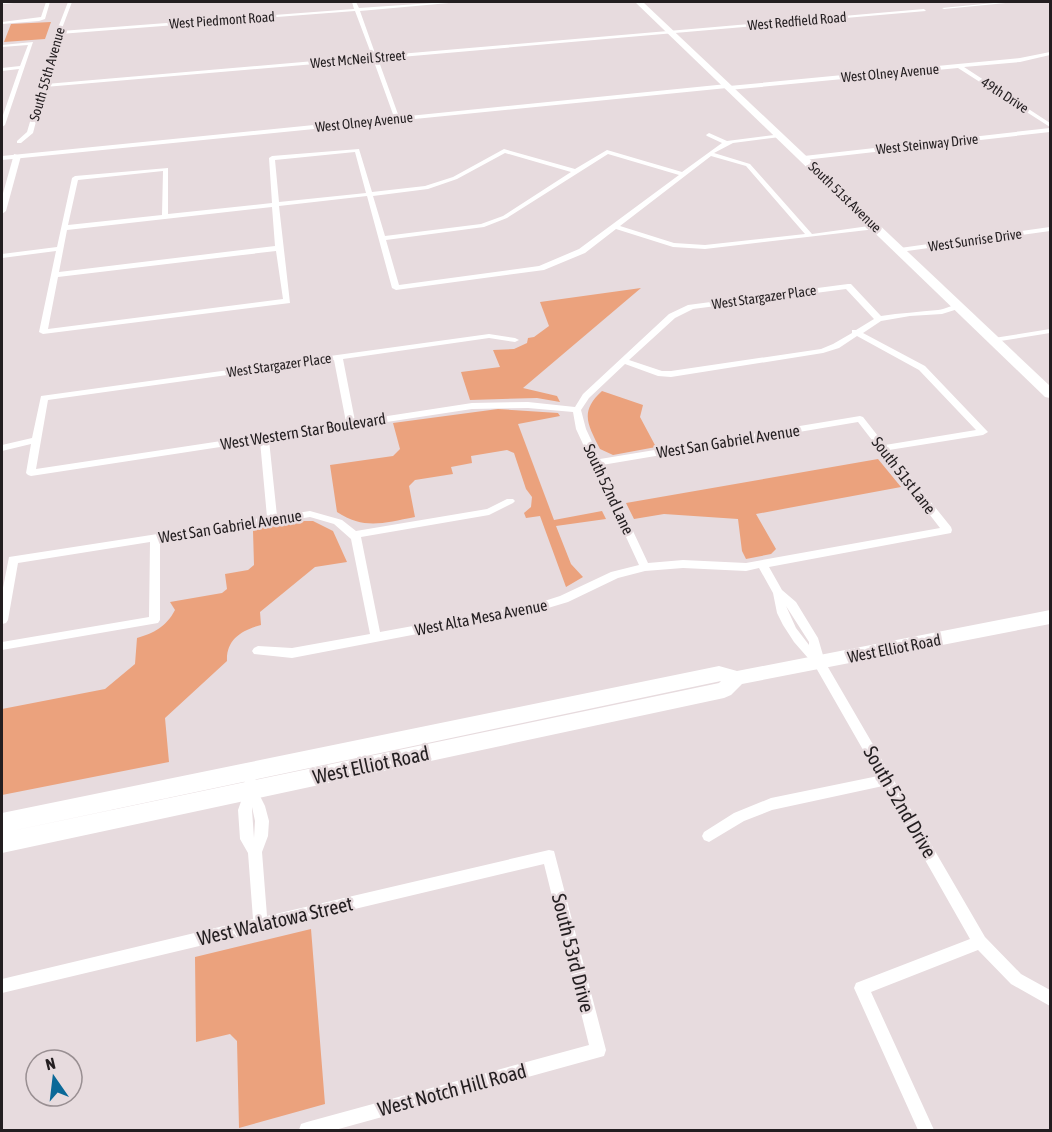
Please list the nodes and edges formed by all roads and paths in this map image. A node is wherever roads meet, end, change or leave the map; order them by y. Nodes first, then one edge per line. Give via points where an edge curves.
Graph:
1 (23, 2) edge
2 (48, 2) edge
3 (70, 2) edge
4 (354, 2) edge
5 (458, 2) edge
6 (639, 2) edge
7 (1014, 2) edge
8 (2, 3) edge
9 (944, 8) dead end
10 (356, 9) junction
11 (924, 10) dead end
12 (2, 23) edge
13 (671, 32) junction
14 (58, 33) junction
15 (2, 46) edge
16 (1050, 54) edge
17 (374, 57) junction
18 (959, 66) junction
19 (23, 67) junction
20 (2, 69) edge
21 (44, 86) junction
22 (728, 87) junction
23 (14, 94) junction
24 (2, 95) edge
25 (397, 118) junction
26 (1050, 124) edge
27 (2, 125) edge
28 (1050, 130) edge
29 (709, 135) dead end
30 (780, 135) junction
31 (19, 142) dead end
32 (727, 143) junction
33 (710, 154) junction
34 (17, 156) junction
35 (2, 158) edge
36 (804, 158) junction
37 (578, 172) junction
38 (683, 174) junction
39 (370, 194) junction
40 (275, 204) junction
41 (2, 211) edge
42 (165, 216) junction
43 (614, 226) junction
44 (876, 227) junction
45 (63, 228) junction
46 (1050, 230) edge
47 (810, 236) junction
48 (382, 238) junction
49 (279, 248) junction
50 (58, 249) junction
51 (900, 250) junction
52 (2, 256) edge
53 (55, 275) junction
54 (958, 306) junction
55 (879, 319) junction
56 (855, 332) junction
57 (1050, 332) edge
58 (514, 340) dead end
59 (994, 340) junction
60 (338, 357) junction
61 (624, 361) junction
62 (1050, 394) edge
63 (577, 410) junction
64 (860, 419) joint
65 (351, 423) junction
66 (264, 437) junction
67 (37, 440) junction
68 (2, 441) edge
69 (2, 448) edge
70 (883, 448) junction
71 (597, 463) junction
72 (510, 501) dead end
73 (272, 519) junction
74 (947, 530) joint
75 (354, 535) junction
76 (155, 537) junction
77 (762, 564) junction
78 (645, 567) junction
79 (1050, 616) edge
80 (2, 620) edge
81 (376, 638) junction
82 (2, 646) edge
83 (258, 651) dead end
84 (819, 663) junction
85 (887, 780) junction
86 (250, 781) junction
87 (2, 823) edge
88 (710, 836) dead end
89 (2, 843) edge
90 (549, 856) joint
91 (260, 924) junction
92 (980, 942) junction
93 (2, 986) edge
94 (1050, 998) edge
95 (598, 1050) joint
96 (307, 1131) edge
97 (926, 1131) edge

1 - 8 street
2 - 12 street via 39,20
3 - 14 street, South 55th Avenue
4 - 10 street
5 - 10 street, West Piedmont Road
6 - 13 main road, South 51st Avenue
7 - 9 street
10 - 14 street, West Piedmont Road
10 - 17 street
11 - 13 street, West Redfield Road
13 - 17 street, West McNeil Street
13 - 22 main road, South 51st Avenue
14 - 21 street, South 55th Avenue
15 - 19 street via 31,43
16 - 18 street, West Olney Avenue
17 - 21 street, West McNeil Street
17 - 25 street
18 - 22 street, West Olney Avenue
18 - 26 street, 49th Drive
19 - 20 street
19 - 23 street
21 - 31 street, South 55th Avenue via 30,133
22 - 25 street, West Olney Avenue
22 - 30 main road, South 51st Avenue
23 - 24 street
23 - 27 street
25 - 34 street, West Olney Avenue
28 - 36 street, West Steinway Drive
29 - 32 street
30 - 32 street
30 - 36 main road, South 51st Avenue
32 - 33 street
33 - 38 street
33 - 47 street via 748,165
34 - 35 street, West Olney Avenue
34 - 41 street
36 - 44 main road, South 51st Avenue
37 - 38 street via 607,152
37 - 39 street via 504,151 426,188
37 - 48 street via 505,217 482,226
38 - 43 street
39 - 40 street
39 - 40 street via 357,150 272,158
39 - 48 street
40 - 42 street
40 - 49 street
42 - 45 street
42 - 45 street via 166,169 75,178
43 - 47 street via 673,244 705,246
43 - 48 street via 582,251 541,268 396,288
44 - 47 street
44 - 51 main road, South 51st Avenue
45 - 50 street
46 - 51 street, West Sunrise Drive
49 - 53 street
49 - 53 street via 287,301 43,332
50 - 52 street
50 - 53 street
51 - 54 main road, South 51st Avenue
54 - 55 street via 946,312
54 - 59 main road, South 51st Avenue
55 - 56 street
55 - 61 street, West Stargazer Place via 848,286 691,307 678,312
56 - 61 street via 823,351 671,374
56 - 70 street via 922,368 983,432
57 - 59 street
58 - 60 street, West Stargazer Place via 489,336
59 - 62 main road, South 51st Avenue
60 - 65 street
60 - 67 street, West Stargazer Place via 44,398
61 - 63 street, West Stargazer Place via 586,396
63 - 65 street, West Western Star Boulevard via 472,405
63 - 71 street, South 52nd Lane
64 - 70 street, South 51st Lane
64 - 71 street, West San Gabriel Avenue
65 - 66 street, West Western Star Boulevard
66 - 67 street, West Western Star Boulevard via 31,473
66 - 73 street
67 - 68 street
67 - 69 street
70 - 74 street, South 51st Lane
71 - 78 street, South 52nd Lane
72 - 75 street via 489,512
73 - 75 street, West San Gabriel Avenue via 317,515 338,522
73 - 76 street, West San Gabriel Avenue
74 - 77 street, West Alta Mesa Avenue
75 - 81 street
76 - 80 street, West San Gabriel Avenue via 13,560
76 - 82 street via 154,620
77 - 78 street, West Alta Mesa Avenue
77 - 84 street, South 52nd Drive via 778,593 779,607 801,644
78 - 81 street, West Alta Mesa Avenue via 615,575 538,607
79 - 84 main road, West Elliot Road
81 - 83 street, West Alta Mesa Avenue via 292,653
84 - 85 street, South 52nd Drive
84 - 86 main road, West Elliot Road via 737,678 724,690
85 - 88 street via 771,804 739,817
85 - 92 street, South 52nd Drive
86 - 87 main road, West Elliot Road
86 - 89 main road, West Elliot Road
86 - 91 street via 245,810 247,839 255,852
90 - 91 street, West Walatowa Street
90 - 95 street, South 53rd Drive
91 - 93 street, West Walatowa Street
92 - 94 street, South 52nd Drive via 1016,980
92 - 97 street via 861,988
95 - 96 street, West Notch Hill Road

